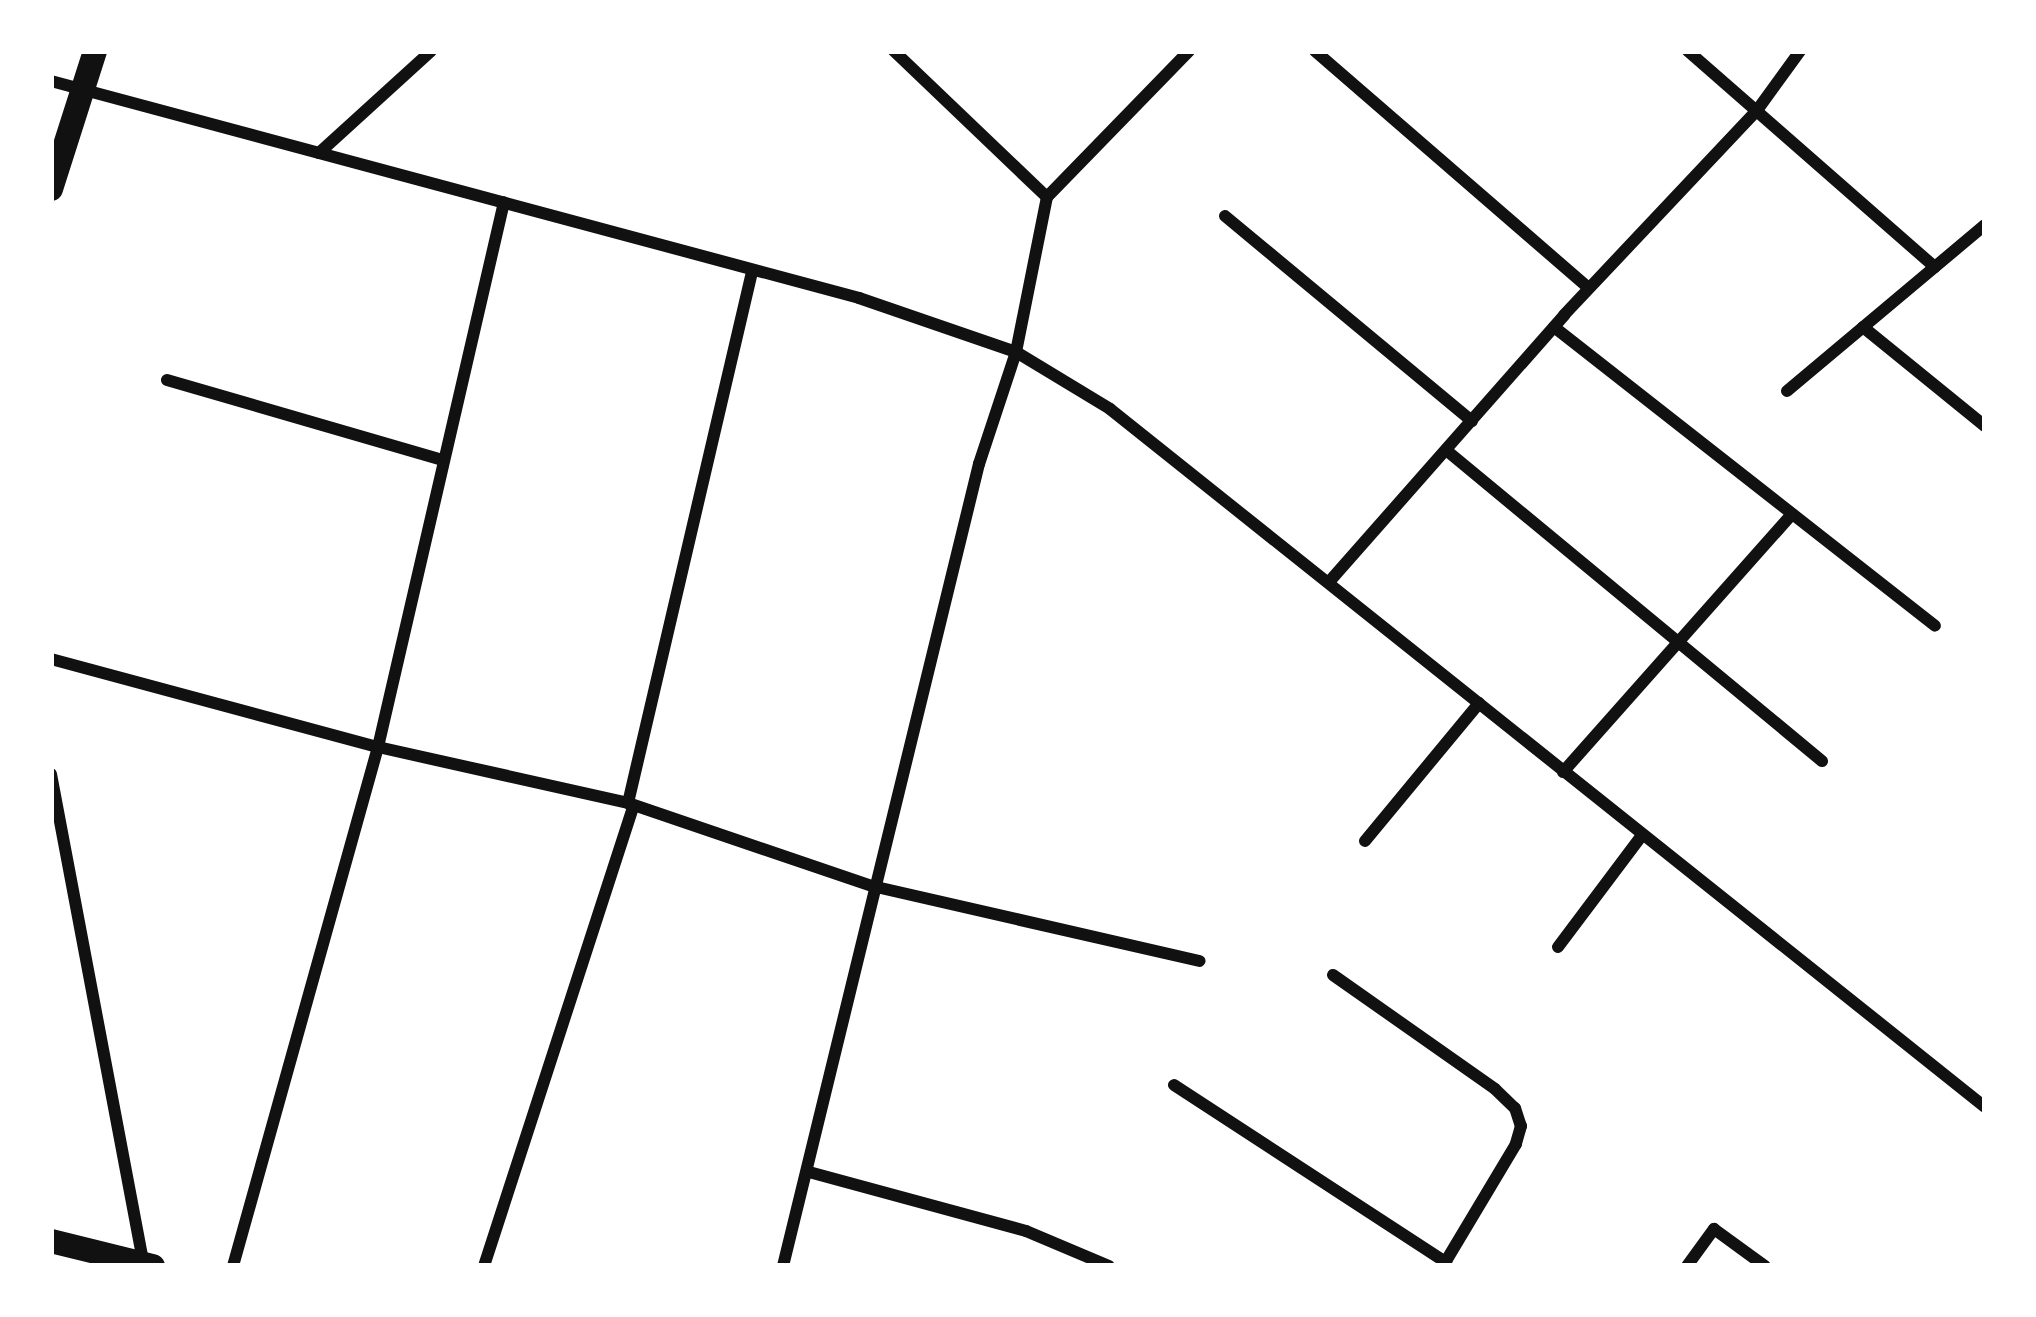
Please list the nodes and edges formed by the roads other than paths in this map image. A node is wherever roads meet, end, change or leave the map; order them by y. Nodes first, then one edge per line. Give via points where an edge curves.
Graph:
1 (95, 51) edge
2 (431, 51) edge
3 (894, 51) edge
4 (1189, 51) edge
5 (1315, 51) edge
6 (1688, 51) edge
7 (1800, 51) edge
8 (51, 81) edge
9 (82, 92) junction
10 (1758, 109) junction
11 (319, 153) junction
12 (51, 189) edge
13 (1048, 197) junction
14 (504, 202) junction
15 (1225, 216) dead end
16 (1982, 235) edge
17 (1935, 267) junction
18 (752, 272) junction
19 (1589, 288) junction
20 (1554, 327) junction
21 (1863, 327) junction
22 (1016, 352) junction
23 (167, 380) dead end
24 (1786, 391) dead end
25 (1472, 421) junction
26 (1985, 426) edge
27 (1446, 450) junction
28 (442, 460) junction
29 (1792, 514) junction
30 (1329, 582) junction
31 (1935, 626) dead end
32 (1678, 641) junction
33 (51, 659) edge
34 (1479, 703) junction
35 (378, 747) junction
36 (1822, 761) dead end
37 (1563, 772) junction
38 (51, 774) edge
39 (630, 805) junction
40 (1642, 835) junction
41 (1364, 841) dead end
42 (872, 886) junction
43 (1558, 947) dead end
44 (1200, 961) dead end
45 (1333, 975) dead end
46 (1174, 1085) dead end
47 (1985, 1108) edge
48 (809, 1172) junction
49 (51, 1241) edge
50 (1445, 1264) edge
51 (146, 1265) edge
52 (233, 1266) edge
53 (484, 1266) edge
54 (782, 1266) edge
55 (1108, 1266) edge
56 (1687, 1266) edge
57 (1765, 1266) edge

1 - 9 main road
2 - 11 street
3 - 13 street
4 - 13 street
5 - 19 street
6 - 10 street
7 - 10 street
8 - 9 street
9 - 11 street
9 - 12 main road
10 - 17 street
10 - 19 street
11 - 14 street
13 - 22 street
14 - 18 street
14 - 28 street
15 - 25 street
16 - 17 street
17 - 21 street
18 - 22 street via 860,298
18 - 39 street
19 - 20 street
20 - 25 street
20 - 29 street
21 - 24 street
21 - 26 street
22 - 30 street via 1110,409
22 - 42 street via 979,464
23 - 28 street
25 - 27 street
27 - 30 street
27 - 32 street
28 - 35 street
29 - 31 street
29 - 32 street
30 - 34 street
32 - 36 street
32 - 37 street
33 - 35 street
34 - 37 street
34 - 41 street
35 - 39 street
35 - 52 street
37 - 40 street
38 - 51 street
39 - 42 street
39 - 53 street
40 - 43 street
40 - 47 street
42 - 44 street
42 - 48 street
45 - 50 street via 1515,1108 1516,1144
46 - 50 street
48 - 54 street
48 - 55 street via 1027,1231
49 - 51 main road
56 - 57 street via 1714,1229

